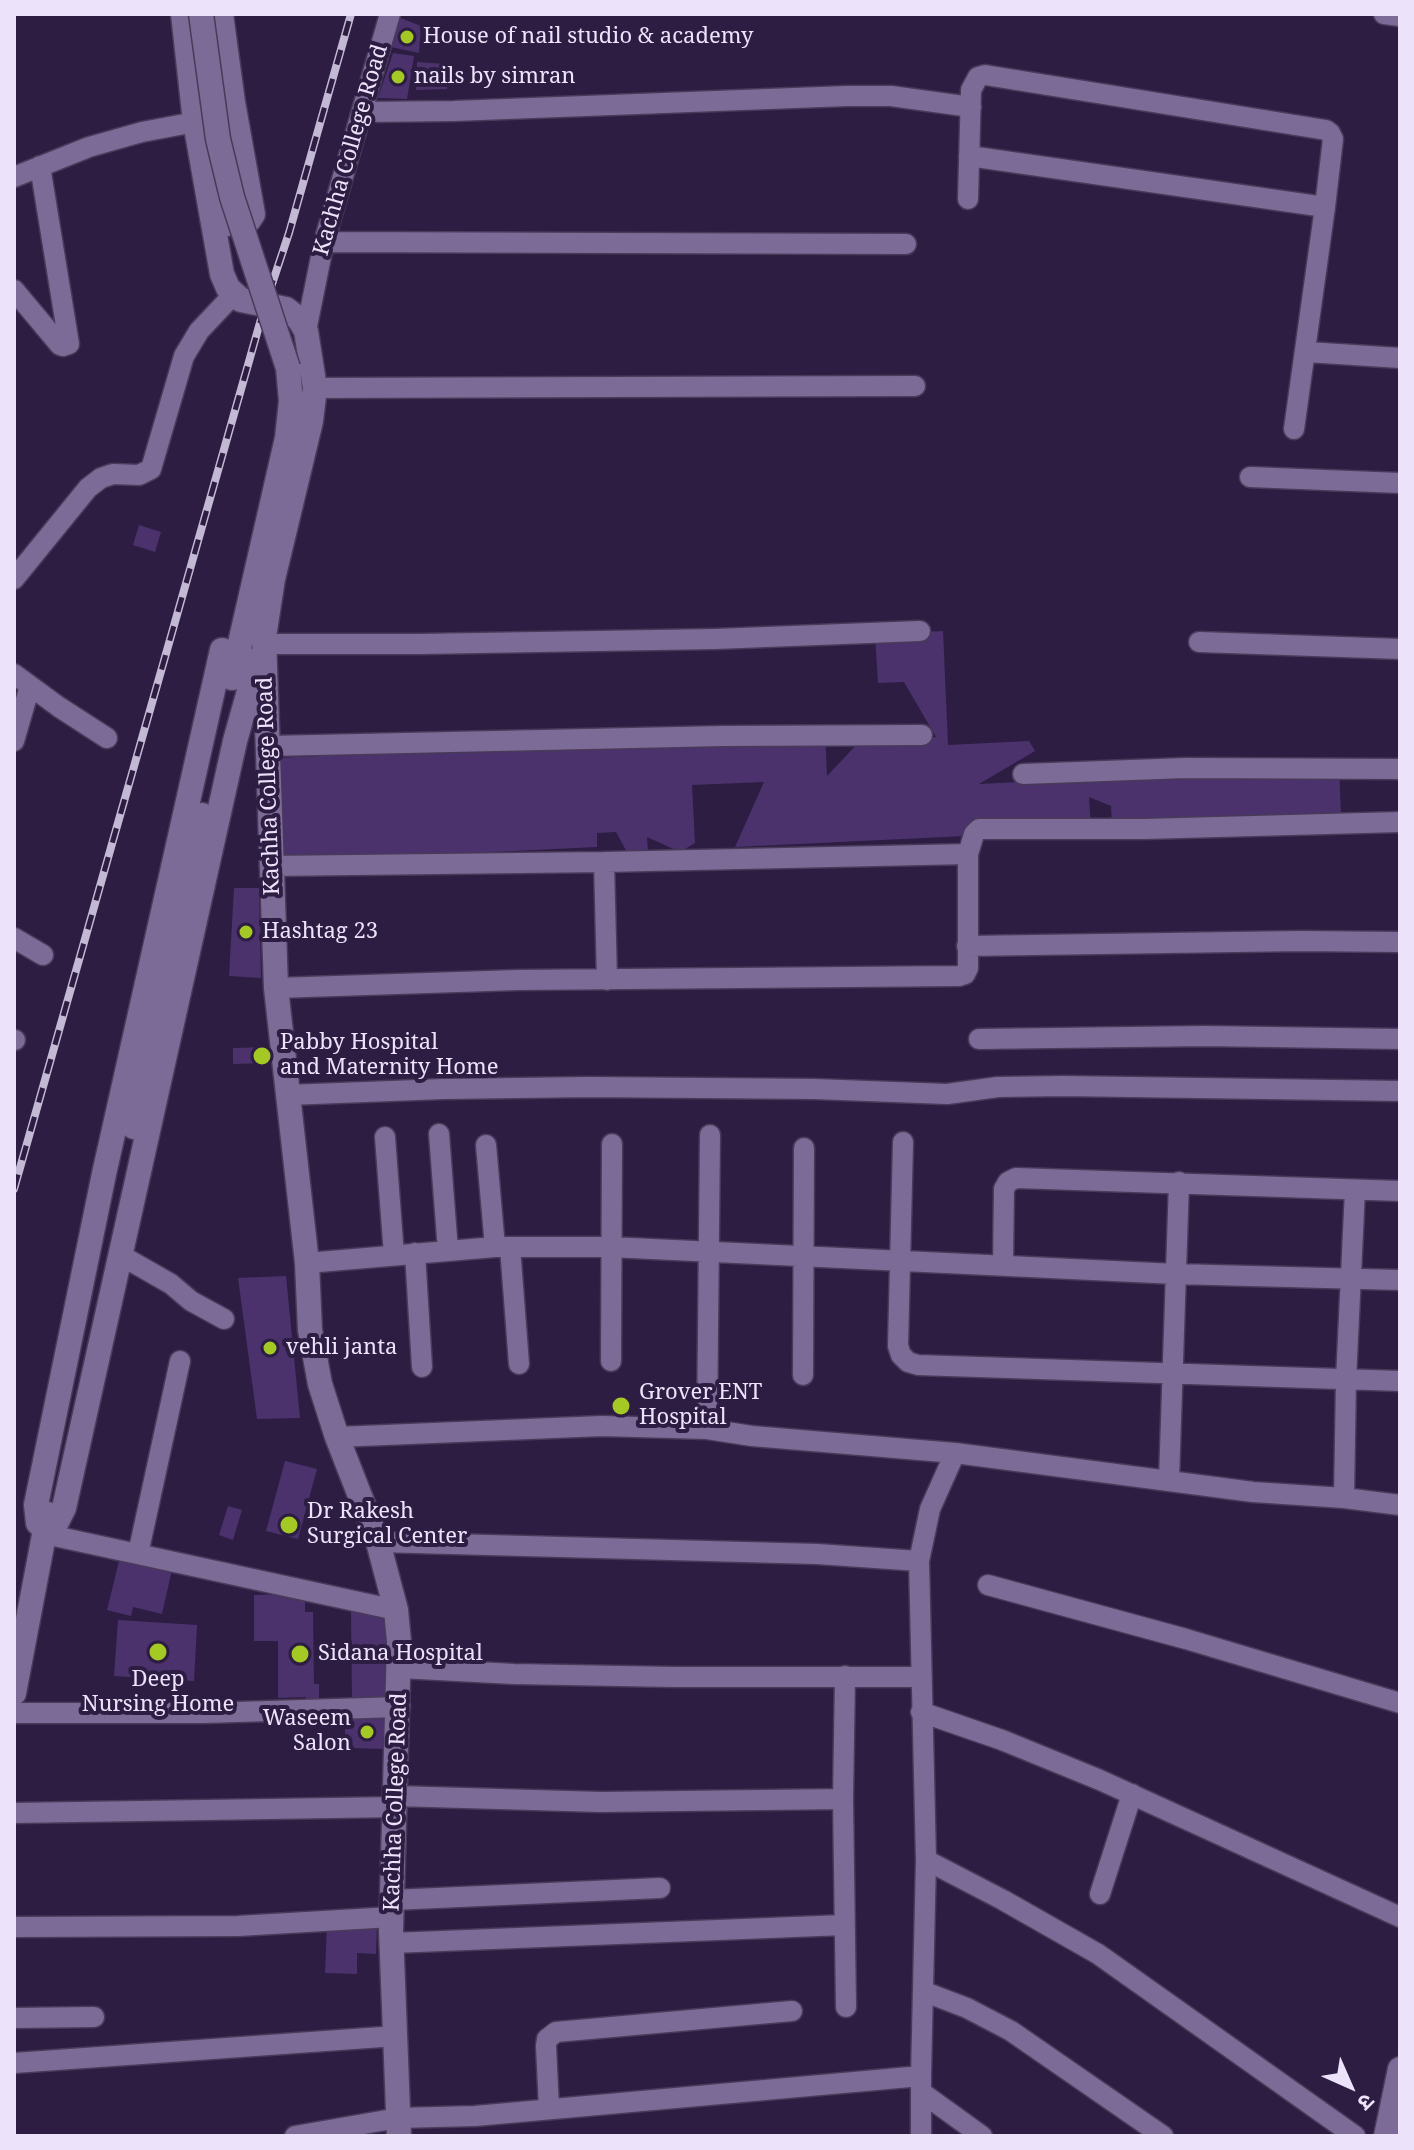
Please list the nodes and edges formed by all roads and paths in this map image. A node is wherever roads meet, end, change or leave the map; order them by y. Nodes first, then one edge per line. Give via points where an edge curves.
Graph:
1 (183, 14) edge
2 (201, 14) edge
3 (221, 14) edge
4 (390, 14) edge
5 (1384, 14) edge
6 (1400, 16) edge
7 (971, 107) junction
8 (362, 112) junction
9 (195, 122) junction
10 (969, 156) junction
11 (40, 166) junction
12 (14, 177) edge
13 (968, 199) dead end
14 (1325, 207) junction
15 (212, 227) junction
16 (324, 242) junction
17 (906, 244) dead end
18 (14, 290) edge
19 (233, 295) junction
20 (306, 331) junction
21 (1307, 352) junction
22 (1400, 358) edge
23 (915, 386) dead end
24 (315, 388) junction
25 (1294, 429) dead end
26 (1250, 477) dead end
27 (1400, 483) edge
28 (14, 579) edge
29 (920, 631) dead end
30 (264, 641) junction
31 (1199, 642) dead end
32 (1400, 649) edge
33 (222, 650) dead end
34 (22, 680) edge
35 (922, 735) dead end
36 (107, 738) dead end
37 (14, 741) edge
38 (269, 746) junction
39 (1400, 769) edge
40 (1023, 774) dead end
41 (1400, 822) edge
42 (968, 854) junction
43 (604, 862) junction
44 (270, 866) junction
45 (14, 938) edge
46 (1400, 942) edge
47 (967, 946) junction
48 (43, 955) dead end
49 (607, 980) junction
50 (276, 988) junction
51 (979, 1039) dead end
52 (1400, 1039) edge
53 (1400, 1091) edge
54 (287, 1095) junction
55 (439, 1134) dead end
56 (710, 1135) dead end
57 (385, 1137) dead end
58 (903, 1142) dead end
59 (612, 1144) dead end
60 (486, 1145) dead end
61 (804, 1148) dead end
62 (1179, 1182) junction
63 (1355, 1190) junction
64 (1400, 1191) edge
65 (502, 1247) junction
66 (610, 1247) junction
67 (708, 1250) junction
68 (448, 1251) junction
69 (415, 1253) junction
70 (394, 1255) junction
71 (122, 1256) junction
72 (803, 1256) junction
73 (898, 1261) junction
74 (307, 1263) junction
75 (1003, 1265) junction
76 (1176, 1274) junction
77 (1352, 1278) junction
78 (1400, 1280) edge
79 (224, 1319) dead end
80 (180, 1361) dead end
81 (611, 1361) dead end
82 (519, 1364) dead end
83 (422, 1367) dead end
84 (1171, 1373) junction
85 (803, 1375) dead end
86 (1346, 1380) junction
87 (1400, 1381) edge
88 (707, 1429) junction
89 (337, 1437) junction
90 (955, 1453) junction
91 (1169, 1480) junction
92 (1344, 1498) junction
93 (1400, 1505) edge
94 (47, 1524) junction
95 (378, 1542) junction
96 (138, 1554) junction
97 (919, 1561) junction
98 (988, 1585) dead end
99 (396, 1610) junction
100 (400, 1668) junction
101 (845, 1676) junction
102 (921, 1677) junction
103 (14, 1693) edge
104 (1400, 1703) edge
105 (400, 1707) junction
106 (921, 1712) junction
107 (14, 1713) edge
108 (1132, 1794) junction
109 (843, 1799) junction
110 (396, 1802) junction
111 (14, 1813) edge
112 (926, 1860) junction
113 (660, 1888) dead end
114 (1100, 1894) dead end
115 (392, 1909) junction
116 (1400, 1917) edge
117 (844, 1925) junction
118 (14, 1927) edge
119 (392, 1943) junction
120 (925, 1992) junction
121 (846, 2007) dead end
122 (792, 2011) dead end
123 (94, 2017) dead end
124 (14, 2018) edge
125 (396, 2036) junction
126 (14, 2063) edge
127 (1400, 2069) edge
128 (921, 2084) junction
129 (549, 2108) junction
130 (476, 2126) edge
131 (398, 2127) edge
132 (327, 2133) edge
133 (1391, 2134) edge
134 (295, 2136) edge
135 (921, 2136) edge
136 (982, 2136) edge
137 (1163, 2136) edge
138 (1355, 2136) edge

1 - 9 street
2 - 94 street, bridge via 218,139 288,368 290,413
3 - 15 street via 253,214 249,220
4 - 8 street, Kachha College Road
5 - 6 street
7 - 8 street via 847,96
7 - 10 street
7 - 14 street via 973,82 985,75 1326,130 1333,139
8 - 16 street, Kachha College Road
9 - 11 street via 115,140
9 - 15 street
10 - 13 street
10 - 14 street
11 - 12 street
11 - 18 street via 69,344 60,345
14 - 21 street
15 - 19 street via 222,274
16 - 17 street
16 - 20 street, Kachha College Road
19 - 20 street via 286,309
19 - 28 street via 184,356 151,469 139,475 113,474 88,488
20 - 24 street, Kachha College Road
21 - 22 street
21 - 25 street
23 - 24 street
24 - 30 street, Kachha College Road
26 - 27 street
29 - 30 street via 420,644
30 - 38 street, Kachha College Road
30 - 71 street via 235,741
31 - 32 street
33 - 94 street via 36,1505 38,1523
34 - 36 street
34 - 37 street
35 - 38 street
38 - 44 street, Kachha College Road
39 - 40 street
41 - 42 street via 1067,831 986,828 974,834
42 - 43 street
42 - 47 street
43 - 44 street
43 - 49 street
44 - 50 street, Kachha College Road
45 - 48 street
46 - 47 street
47 - 49 street via 968,968 959,976
49 - 50 street
50 - 54 street, Kachha College Road
51 - 52 street
53 - 54 street via 1063,1086 947,1094 589,1087
54 - 74 street, Kachha College Road
55 - 68 street
56 - 67 street
57 - 70 street
58 - 73 street
59 - 66 street
60 - 65 street
61 - 72 street
62 - 63 street
62 - 75 street via 1016,1178 1004,1189
62 - 76 street
63 - 64 street
63 - 77 street
65 - 66 street
65 - 68 street
65 - 82 street
66 - 67 street
66 - 81 street
67 - 72 street
67 - 88 street
68 - 69 street
69 - 70 street
69 - 83 street
70 - 74 street
71 - 79 street
71 - 94 street via 64,1508 55,1526
72 - 73 street
72 - 85 street
73 - 75 street
73 - 84 street via 898,1346 908,1362
74 - 89 street, Kachha College Road via 310,1330
75 - 76 street
76 - 77 street
76 - 84 street
77 - 78 street
77 - 86 street
80 - 96 street
84 - 86 street
84 - 91 street
86 - 87 street
86 - 92 street
88 - 89 street via 602,1426
88 - 90 street
89 - 95 street, Kachha College Road
90 - 91 street
90 - 97 street via 930,1509
91 - 92 street
92 - 93 street
94 - 96 street
94 - 103 street
95 - 97 street
95 - 99 street, Kachha College Road
96 - 99 street
97 - 102 street
98 - 104 street
99 - 100 street, Kachha College Road
100 - 101 street
100 - 105 street, Kachha College Road
101 - 102 street
101 - 109 street
102 - 106 street
105 - 107 street
105 - 110 street, Kachha College Road
106 - 108 street
106 - 112 street
108 - 114 street
108 - 116 street
109 - 110 street
109 - 117 street
110 - 111 street
110 - 115 street, Kachha College Road
112 - 120 street
112 - 138 street via 1098,1954
113 - 115 street
115 - 118 street via 238,1926
115 - 119 street, Kachha College Road
117 - 119 street
117 - 121 street
119 - 125 street, Kachha College Road
120 - 128 street
120 - 137 street via 1011,2031
122 - 129 street via 556,2032 546,2046
123 - 124 street
125 - 126 street
125 - 131 street, Kachha College Road
127 - 133 street
128 - 129 street
128 - 135 street
128 - 136 street
129 - 130 street
130 - 131 street
131 - 132 street
132 - 134 street

